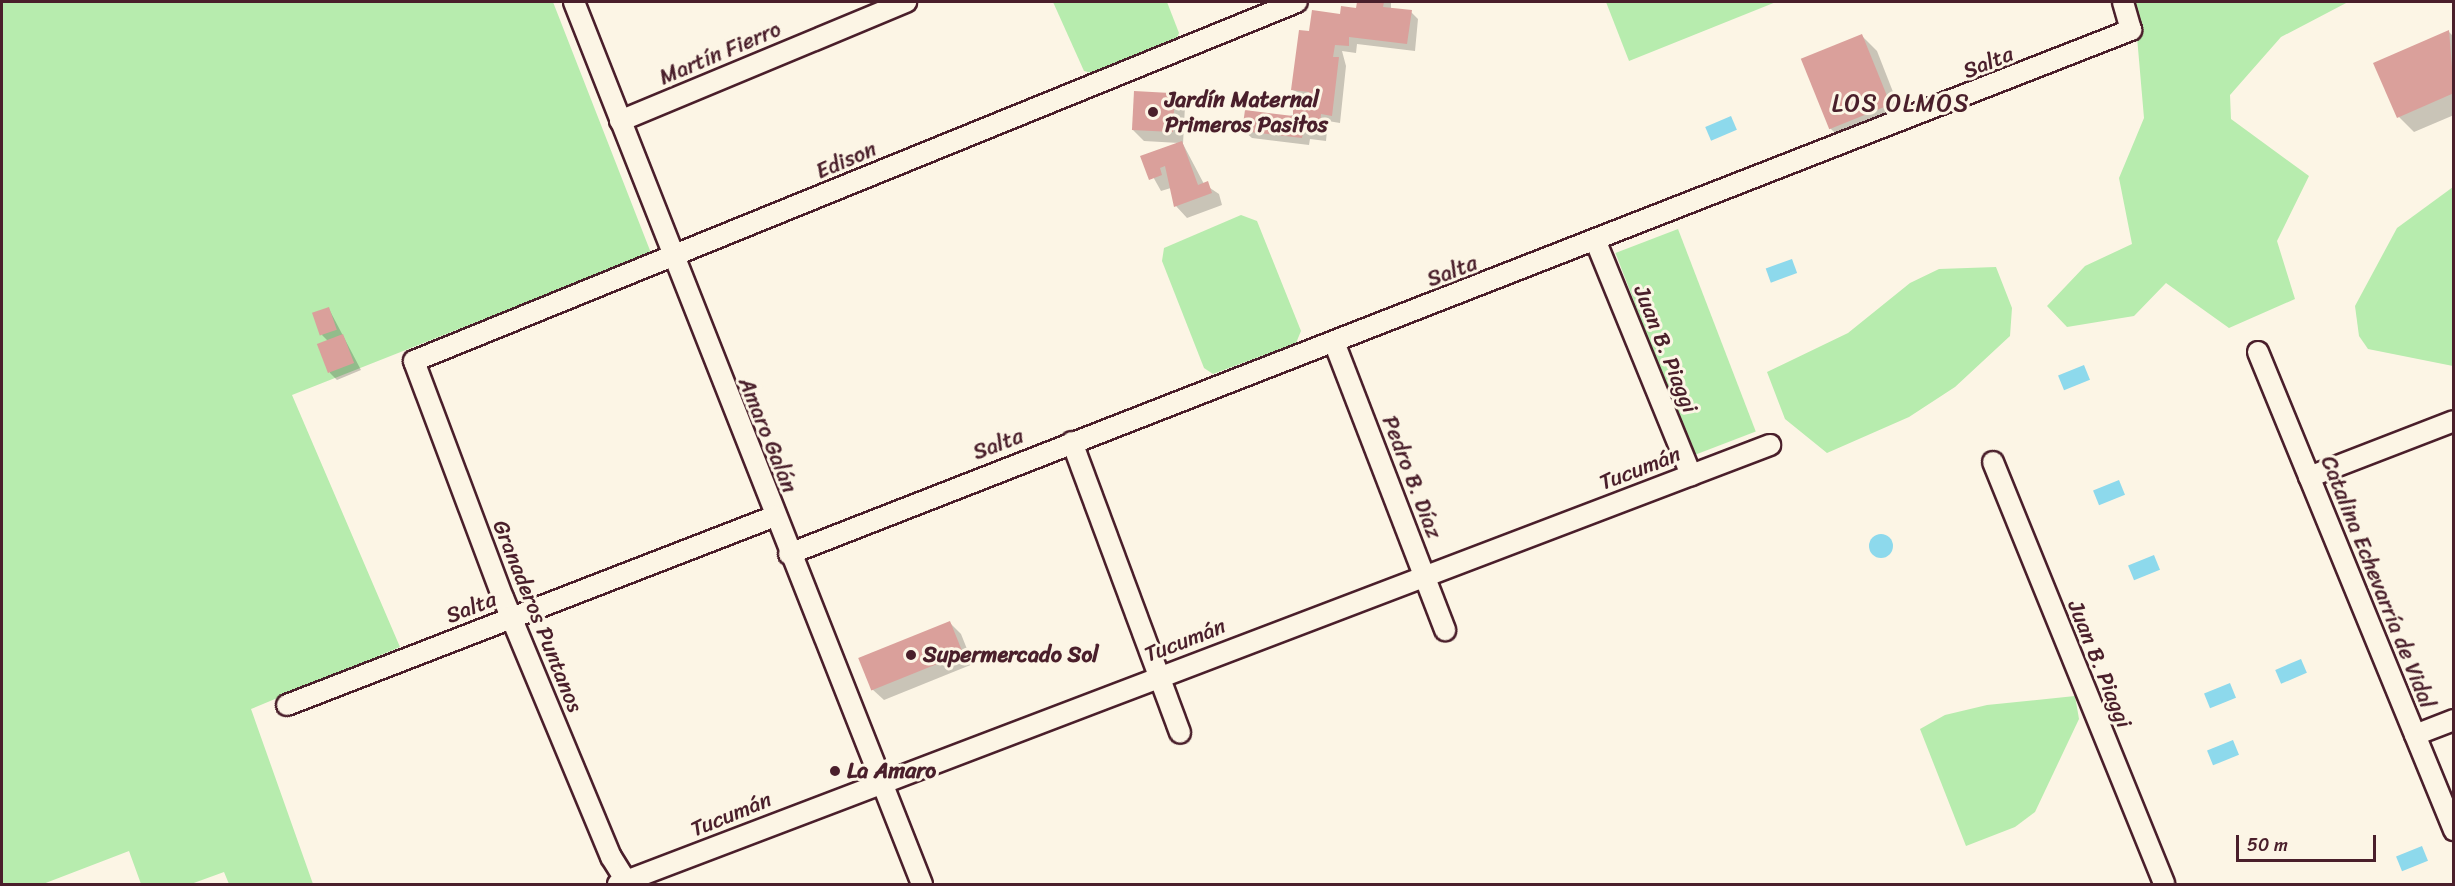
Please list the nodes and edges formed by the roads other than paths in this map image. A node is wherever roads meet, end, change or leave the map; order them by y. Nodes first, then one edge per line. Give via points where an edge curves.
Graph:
1 (574, 2) edge
2 (906, 2) edge
3 (1297, 2) edge
4 (2123, 2) edge
5 (620, 121) junction
6 (1596, 242) junction
7 (672, 258) junction
8 (1334, 342) junction
9 (2258, 352) dead end
10 (414, 362) joint
11 (2454, 421) edge
12 (1072, 442) junction
13 (1770, 445) dead end
14 (1993, 462) dead end
15 (1691, 475) junction
16 (2309, 477) junction
17 (775, 516) junction
18 (789, 554) junction
19 (1425, 576) junction
20 (512, 617) junction
21 (1445, 630) dead end
22 (1158, 676) junction
23 (287, 705) dead end
24 (2454, 720) edge
25 (1180, 733) dead end
26 (2415, 735) junction
27 (883, 780) junction
28 (2454, 830) edge
29 (625, 883) edge
30 (922, 885) edge
31 (2164, 885) edge

1 - 5 street, Amaro Galán
2 - 5 street, Martín Fierro
3 - 7 street, Edison
4 - 6 street, Salta via 2131,30
5 - 7 street, Amaro Galán
6 - 8 street, Salta
6 - 15 street, Juan B. Piaggi
7 - 10 street, Edison
7 - 17 street, Amaro Galán
8 - 12 street, Salta
8 - 19 street, Pedro B. Díaz
9 - 16 street, Catalina Echevarría de Vidal
10 - 20 street, Granaderos Puntanos
11 - 16 street
12 - 18 street, Salta
12 - 22 street
13 - 15 street, Tucumán
14 - 31 street, Juan B. Piaggi
15 - 19 street, Tucumán
16 - 26 street, Catalina Echevarría de Vidal
17 - 18 street, Amaro Galán
17 - 20 street, Salta
18 - 27 street, Amaro Galán
19 - 21 street, Pedro B. Díaz
19 - 22 street, Tucumán
20 - 23 street, Salta
20 - 29 street, Granaderos Puntanos
22 - 25 street
22 - 27 street, Tucumán
24 - 26 street
26 - 28 street, Catalina Echevarría de Vidal
27 - 29 street, Tucumán
27 - 30 street, Amaro Galán

